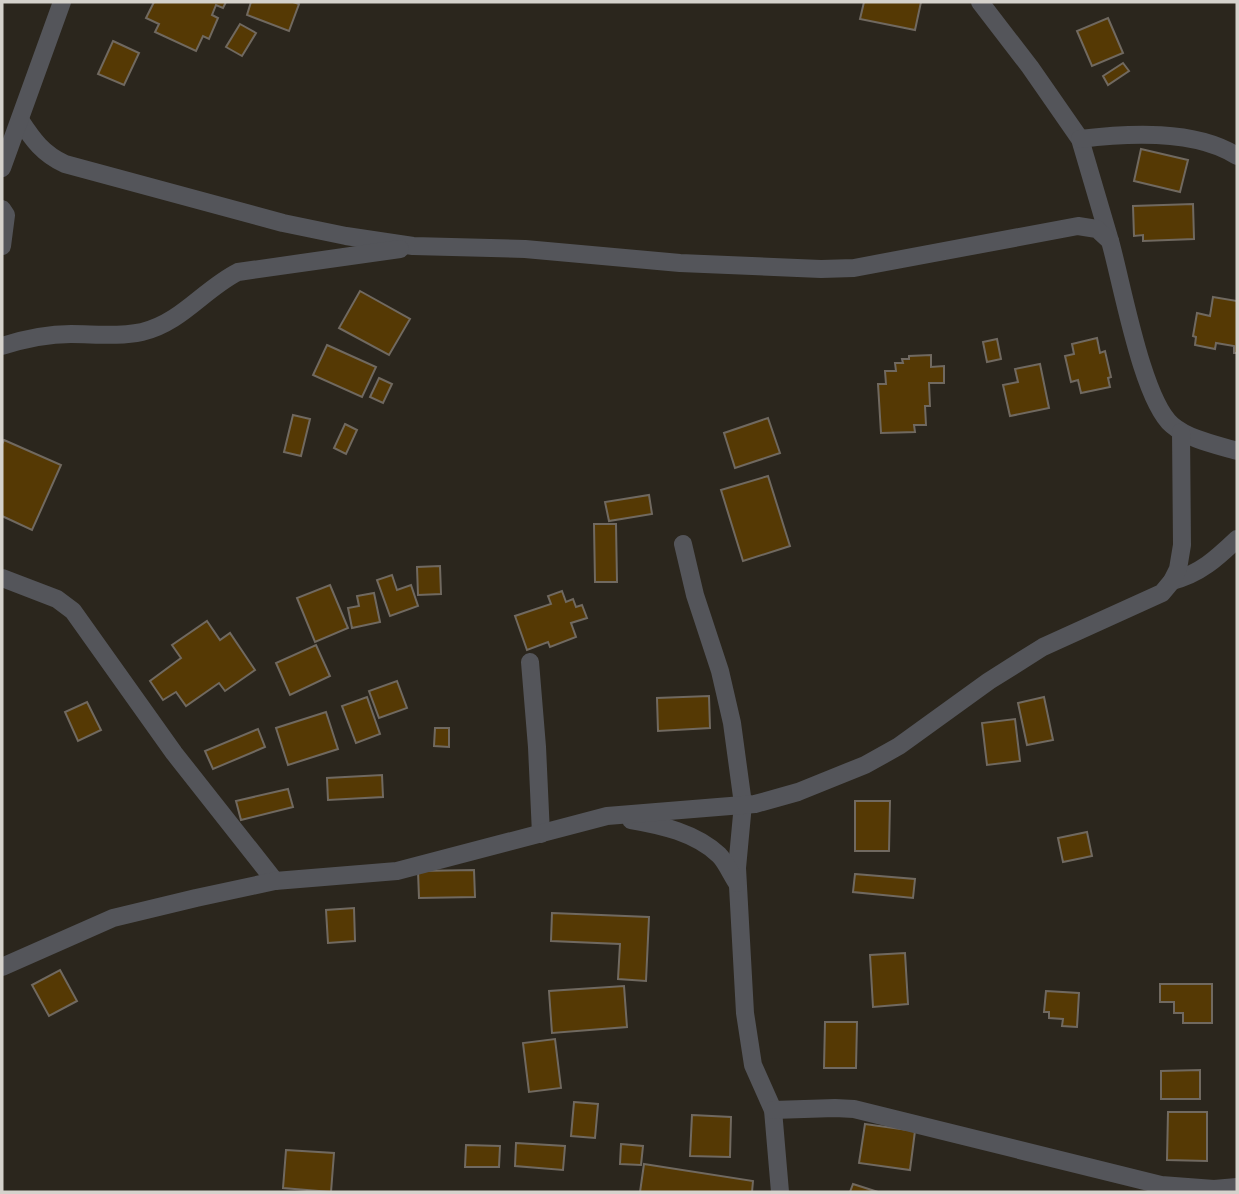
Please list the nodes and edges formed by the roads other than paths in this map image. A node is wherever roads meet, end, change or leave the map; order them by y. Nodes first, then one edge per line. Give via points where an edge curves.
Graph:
1 (62, 2) edge
2 (980, 2) edge
3 (20, 120) junction
4 (1080, 139) junction
5 (1237, 156) edge
6 (2, 168) edge
7 (2, 209) edge
8 (1110, 241) junction
9 (2, 246) edge
10 (413, 246) junction
11 (2, 346) edge
12 (1181, 432) junction
13 (1237, 451) edge
14 (1237, 539) edge
15 (682, 544) dead end
16 (2, 578) edge
17 (1172, 581) junction
18 (530, 662) dead end
19 (743, 804) junction
20 (607, 816) junction
21 (541, 834) junction
22 (275, 881) junction
23 (738, 886) junction
24 (2, 967) edge
25 (773, 1110) junction
26 (1237, 1187) edge
27 (780, 1192) edge

1 - 3 street
2 - 4 street
3 - 6 street
3 - 10 street via 37,146 65,164 283,223
4 - 5 street via 1126,134 1184,139 1223,147
4 - 8 street
7 - 9 street via 6,215
8 - 10 street via 1097,229 1078,226 892,262 821,269
8 - 12 street via 1148,386 1159,409
10 - 11 street via 238,272 177,317 139,332 26,338
12 - 13 street
12 - 17 street via 1182,545
14 - 17 street via 1210,564
15 - 19 street via 723,682
16 - 22 street via 57,599 73,611 174,753
17 - 19 street via 1162,593 1043,647 865,765 798,792
18 - 21 street
19 - 20 street
19 - 23 street
20 - 21 street
20 - 23 street via 649,823 703,843 721,856
21 - 22 street via 397,871
22 - 24 street via 113,918
23 - 25 street via 753,1065
25 - 26 street via 854,1110 1161,1185
25 - 27 street

